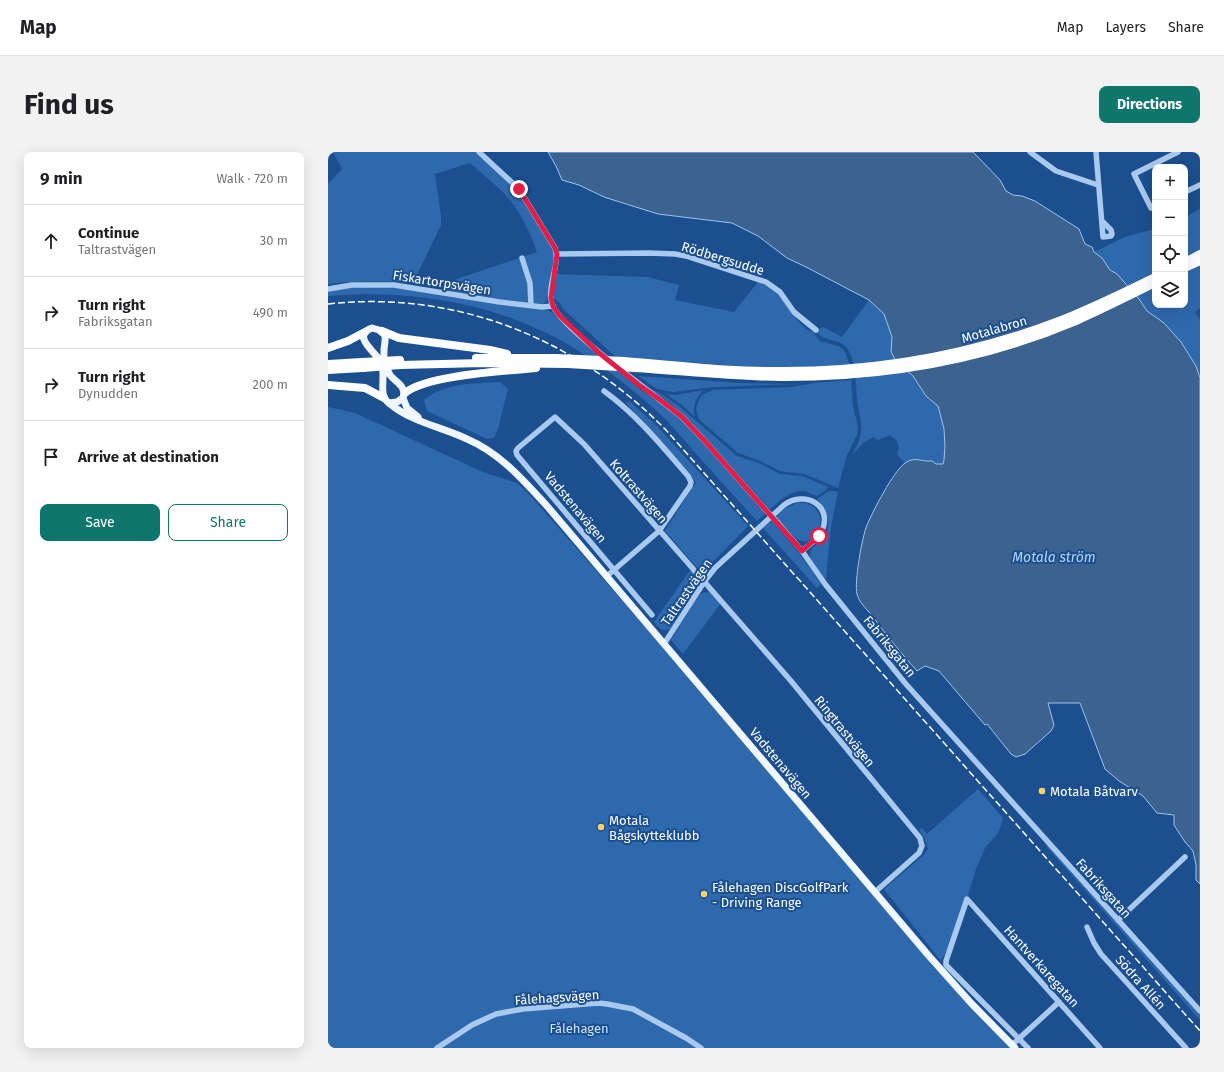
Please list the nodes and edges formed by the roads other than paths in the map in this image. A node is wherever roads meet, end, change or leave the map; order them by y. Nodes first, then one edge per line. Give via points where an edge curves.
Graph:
1 (479, 152) edge
2 (1030, 152) edge
3 (1096, 152) edge
4 (1178, 152) edge
5 (1098, 184) junction
6 (1200, 185) edge
7 (1188, 191) edge
8 (1152, 208) edge
9 (1102, 222) dead end
10 (557, 254) junction
11 (1200, 254) edge
12 (522, 258) dead end
13 (1188, 260) edge
14 (1200, 261) edge
15 (1188, 267) edge
16 (1152, 278) edge
17 (1152, 285) edge
18 (328, 289) edge
19 (531, 306) junction
20 (553, 306) junction
21 (816, 330) dead end
22 (382, 331) junction
23 (366, 332) junction
24 (328, 348) edge
25 (518, 357) junction
26 (400, 363) junction
27 (328, 364) edge
28 (568, 364) junction
29 (363, 365) junction
30 (328, 370) edge
31 (830, 373) junction
32 (328, 385) edge
33 (604, 391) dead end
34 (404, 395) junction
35 (387, 400) junction
36 (555, 417) joint
37 (422, 421) junction
38 (659, 531) junction
39 (802, 551) junction
40 (614, 570) junction
41 (607, 576) junction
42 (704, 582) junction
43 (652, 615) dead end
44 (664, 644) junction
45 (1185, 857) dead end
46 (874, 892) junction
47 (1118, 920) junction
48 (1087, 927) dead end
49 (1059, 1002) junction
50 (1200, 1011) edge
51 (1019, 1039) junction
52 (1014, 1047) edge
53 (437, 1048) edge
54 (701, 1048) edge
55 (1028, 1048) edge
56 (1100, 1048) edge
57 (1186, 1048) edge

1 - 10 street via 519,189
2 - 5 street via 1056,171
3 - 5 street
4 - 8 street via 1134,174
5 - 9 street
6 - 7 street
10 - 20 street via 551,292
10 - 21 street, Rödbergsudde via 641,253 686,256 766,282 780,292 794,312
11 - 13 highway
12 - 19 street via 530,283
14 - 15 highway
16 - 31 highway, Motalabron via 1093,307 1002,340 949,354
17 - 31 highway, Motalabron via 1075,321 996,348 913,367 860,374
18 - 19 street, Fiskartorpsvägen via 352,285 394,285
19 - 20 street, Fiskartorpsvägen
20 - 39 street, Fabriksgatan, bridge via 598,352 682,417
22 - 23 main road via 372,328
22 - 25 highway via 400,338 490,350
22 - 34 main road, Vadstenavägen via 385,338 386,366 390,375 401,385
23 - 24 highway via 348,342
23 - 35 main road via 365,342 382,366 383,391
25 - 26 highway
25 - 31 highway, bridge
26 - 28 highway
26 - 29 highway, bridge
27 - 29 highway
28 - 31 highway, bridge via 762,377
28 - 34 highway via 420,384
29 - 30 highway
32 - 35 highway via 365,388
33 - 38 street via 632,414 690,479 690,486
34 - 35 main road via 396,402
34 - 37 main road, Vadstenavägen via 407,408
35 - 37 main road, Vadstenavägen via 401,412
36 - 38 street, Koltrastvägen via 576,436
36 - 40 street, Vadstenavägen via 516,451 519,458
37 - 41 main road, Vadstenavägen via 467,439 495,455 519,475
38 - 40 street
38 - 42 street, Koltrastvägen
39 - 42 street, Taltrastvägen via 819,536 824,523 820,508 812,501 804,499 784,505 721,561
39 - 47 street, Fabriksgatan via 825,584 905,683
40 - 41 street
40 - 43 street, Vadstenavägen
41 - 44 main road, Vadstenavägen
42 - 44 street, Taltrastvägen
42 - 46 street, Ringtrastvägen via 791,681 920,838 922,846 919,853
44 - 46 main road, Vadstenavägen
45 - 47 street
46 - 52 main road, Vadstenavägen via 948,979
47 - 50 street, Fabriksgatan
48 - 57 street, Södra Allén via 1100,954
49 - 51 street
49 - 51 street, Hantverkaregatan via 966,899 946,961
49 - 56 street, Hantverkaregatan
51 - 52 street
51 - 55 street
53 - 54 street, Fålehagsvägen via 472,1025 500,1013 598,1003 633,1009

